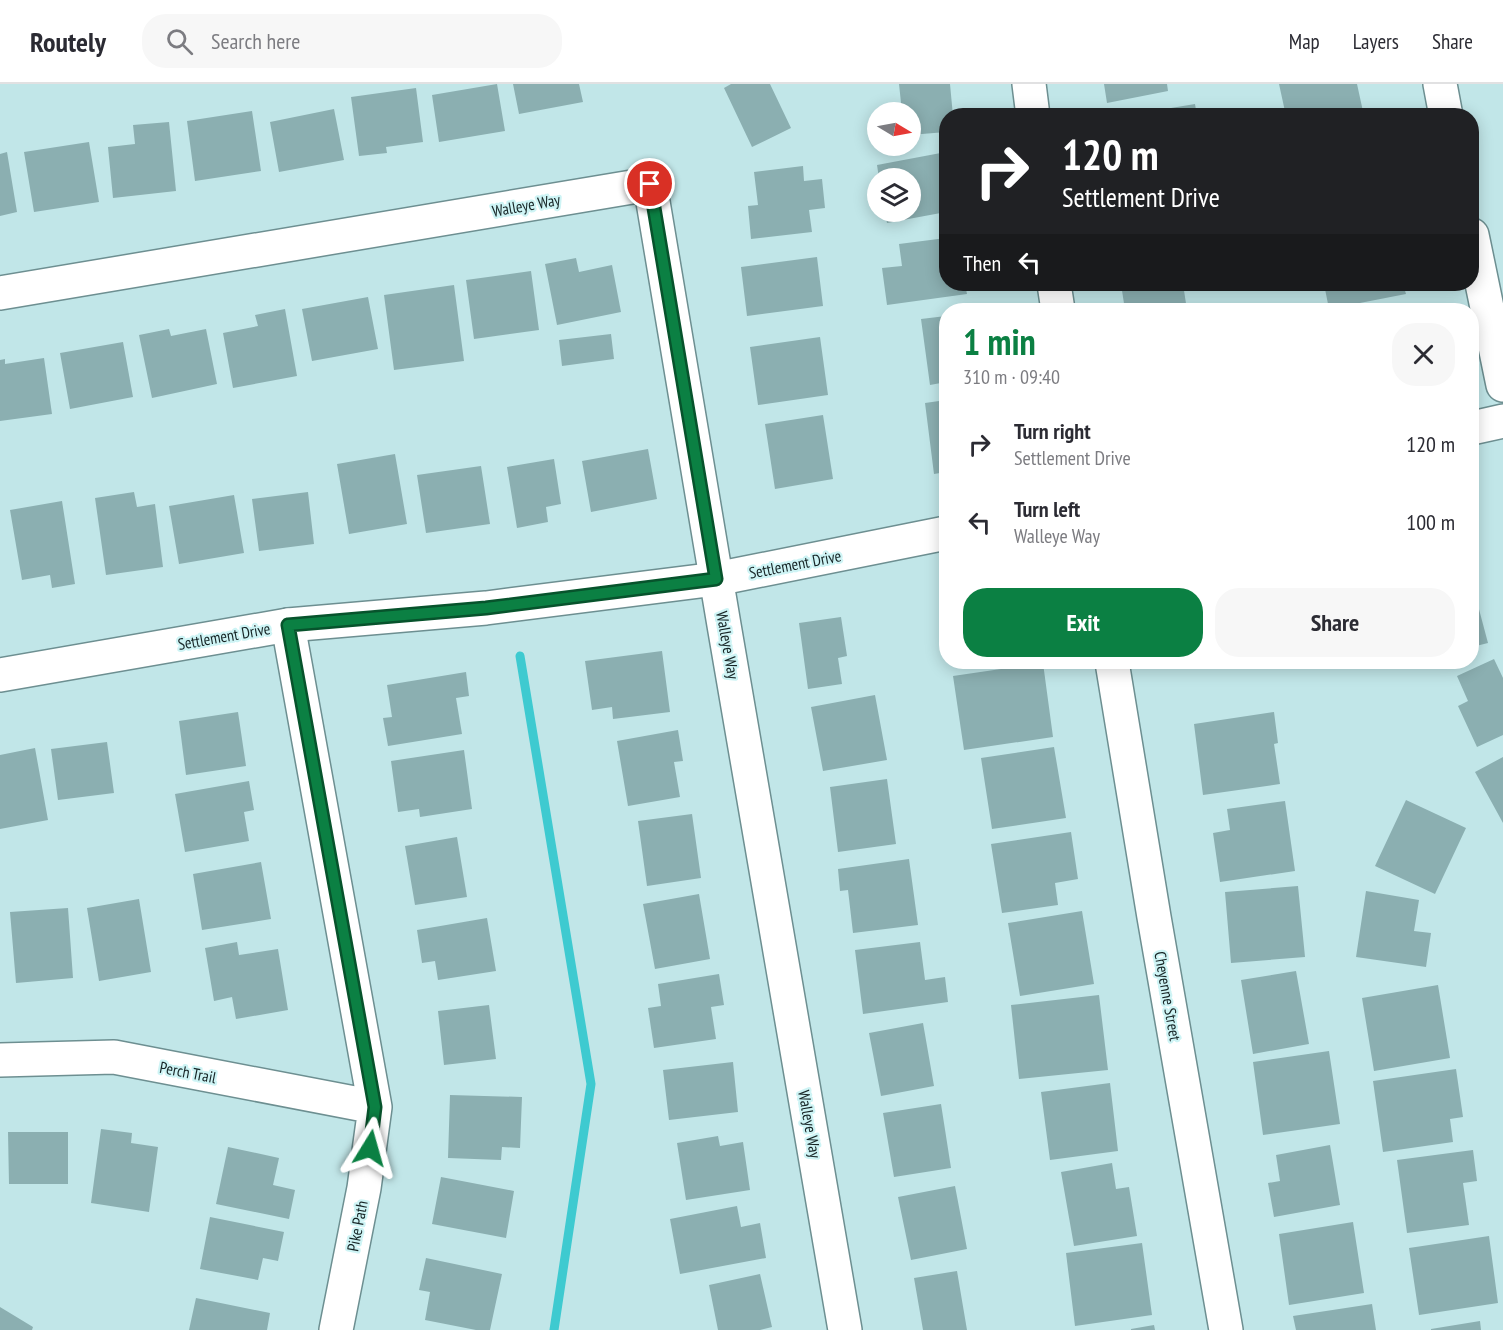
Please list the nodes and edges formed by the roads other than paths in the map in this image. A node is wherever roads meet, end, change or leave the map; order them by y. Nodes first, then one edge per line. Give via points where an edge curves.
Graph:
1 (1029, 84) edge
2 (1440, 84) edge
3 (1032, 108) edge
4 (1444, 108) edge
5 (1479, 269) edge
6 (0, 293) edge
7 (1503, 385) edge
8 (1503, 421) edge
9 (1479, 426) edge
10 (939, 534) edge
11 (716, 579) junction
12 (288, 625) junction
13 (1113, 669) edge
14 (0, 675) edge
15 (0, 1060) edge
16 (375, 1107) junction
17 (336, 1330) edge
18 (845, 1330) edge
19 (1226, 1330) edge

1 - 3 street
2 - 4 street
5 - 7 street
6 - 11 street, Walleye Way via 650,184
8 - 9 street
10 - 11 street, Settlement Drive
11 - 12 street, Settlement Drive via 486,608
11 - 18 street, Walleye Way
12 - 14 street, Settlement Drive
12 - 16 street, Pike Path
13 - 19 street, Cheyenne Street
15 - 16 street, Perch Trail via 114,1057
16 - 17 street, Pike Path via 364,1188

